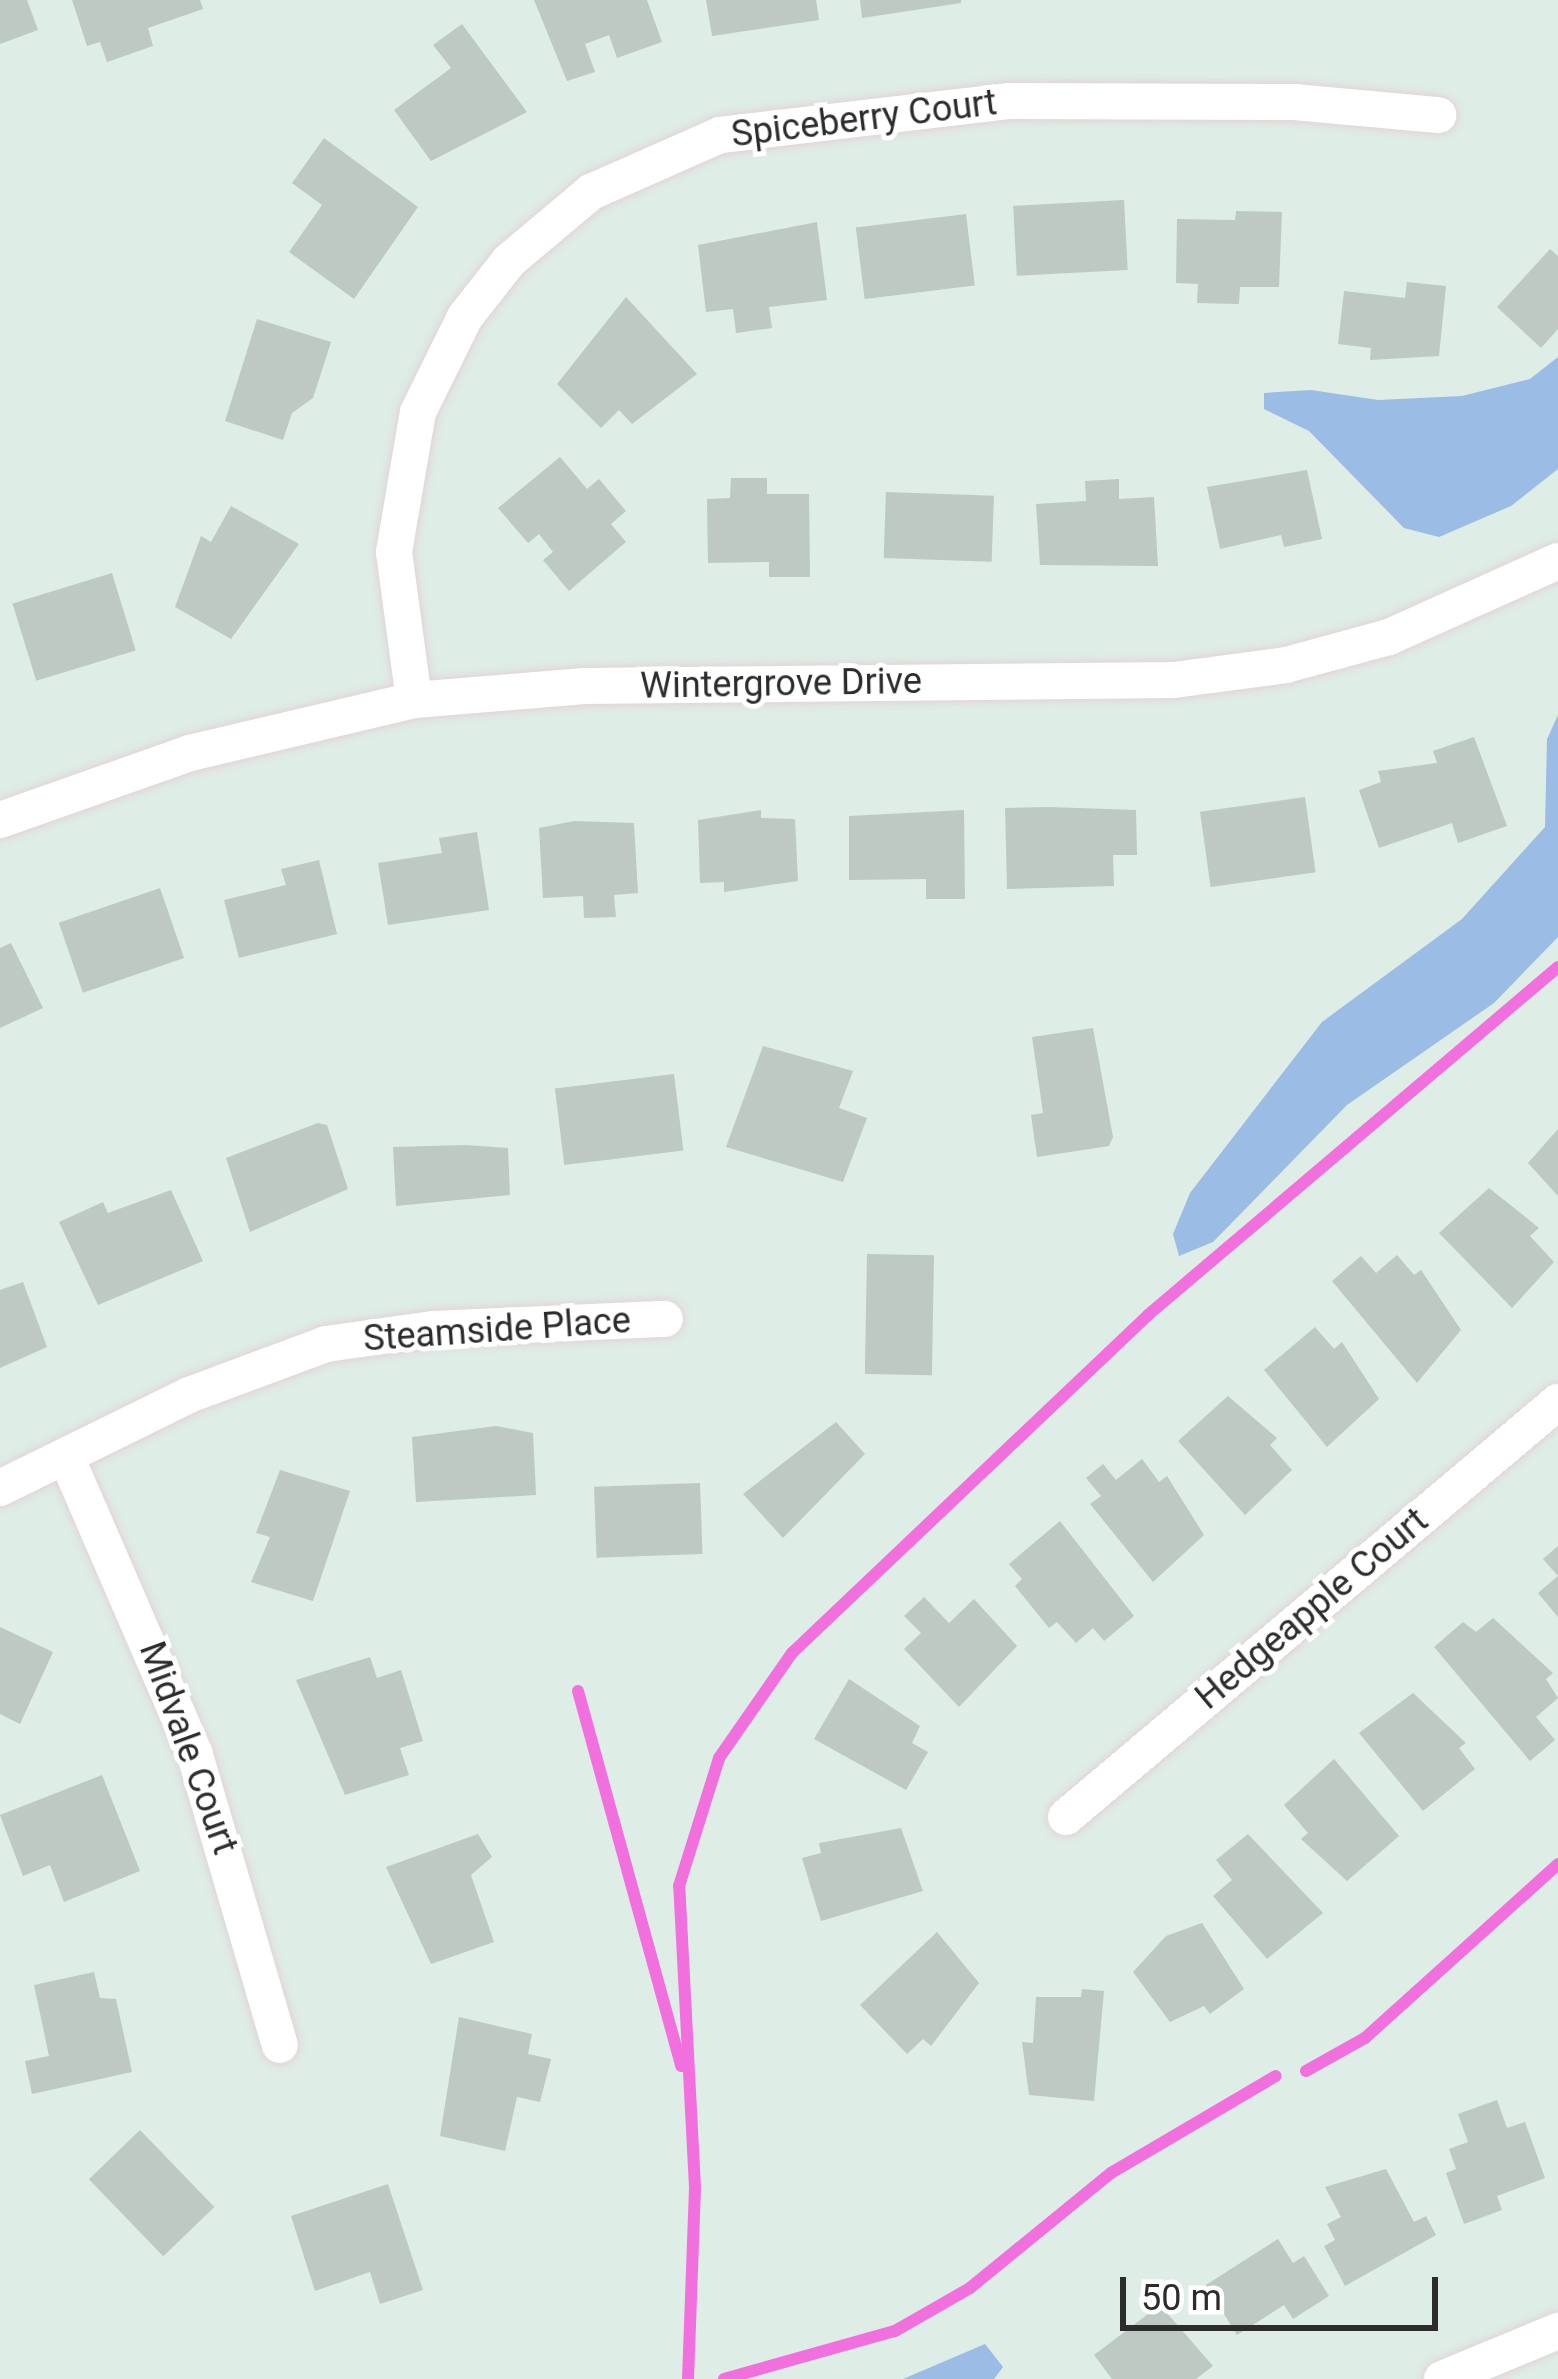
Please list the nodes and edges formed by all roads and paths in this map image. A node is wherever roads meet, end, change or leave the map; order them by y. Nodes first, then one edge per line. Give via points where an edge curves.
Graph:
1 (1438, 116) dead end
2 (1558, 561) edge
3 (414, 700) junction
4 (0, 820) edge
5 (665, 1319) dead end
6 (1558, 1402) edge
7 (68, 1461) junction
8 (0, 1488) edge
9 (1066, 1816) dead end
10 (280, 2044) dead end
11 (1558, 2331) edge
12 (1442, 2379) edge

1 - 3 street, Spiceberry Court via 1294,102 988,103 720,134 591,192 509,261 465,317 418,412 394,552
2 - 3 street, Wintergrove Drive via 1390,637 1216,676 584,686
3 - 4 street, Wintergrove Drive via 190,753
5 - 7 street, Steamside Place via 434,1329 326,1344 189,1395
6 - 9 street, Hedgeapple Court
7 - 8 street, Steamside Place
7 - 10 street, Midvale Court via 195,1755
11 - 12 street

